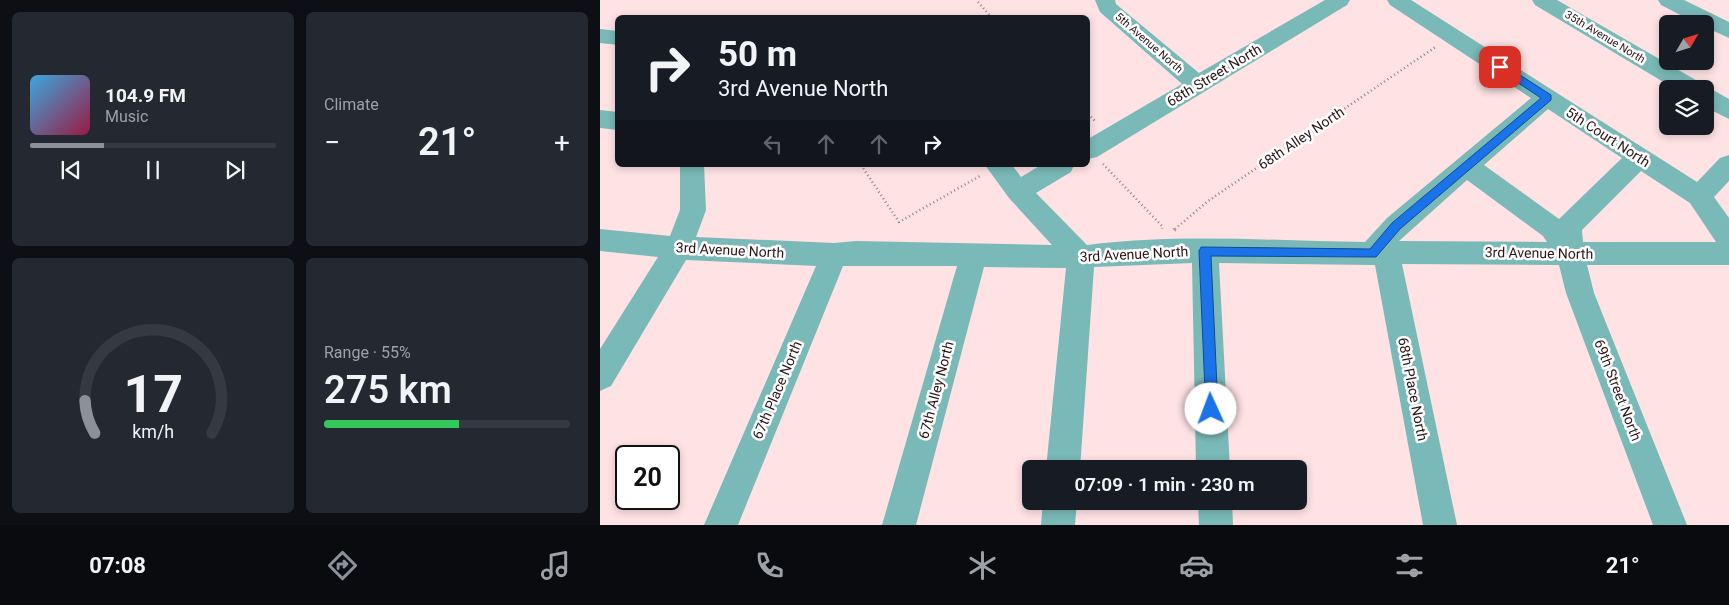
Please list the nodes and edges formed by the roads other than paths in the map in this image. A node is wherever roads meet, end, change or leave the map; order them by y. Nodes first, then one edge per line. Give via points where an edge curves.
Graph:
1 (1105, 0) edge
2 (1340, 0) edge
3 (1397, 0) edge
4 (1542, 0) edge
5 (1668, 0) edge
6 (1699, 6) edge
7 (1729, 31) edge
8 (600, 36) edge
9 (615, 38) edge
10 (1678, 80) edge
11 (1197, 84) junction
12 (1547, 97) junction
13 (1714, 101) edge
14 (1729, 110) edge
15 (600, 119) edge
16 (615, 121) edge
17 (1090, 149) edge
18 (1639, 157) junction
19 (1729, 165) edge
20 (1465, 166) junction
21 (692, 167) edge
22 (1000, 167) edge
23 (1059, 167) edge
24 (1018, 191) junction
25 (1699, 196) junction
26 (1729, 239) edge
27 (600, 240) edge
28 (679, 248) junction
29 (1205, 251) junction
30 (1729, 252) edge
31 (1379, 253) junction
32 (974, 254) junction
33 (1570, 254) junction
34 (834, 255) junction
35 (1081, 257) junction
36 (600, 376) edge
37 (1064, 460) edge
38 (1213, 460) edge
39 (1059, 510) edge
40 (1215, 510) edge
41 (721, 525) edge
42 (899, 525) edge
43 (1058, 525) edge
44 (1216, 525) edge
45 (1440, 525) edge
46 (1670, 525) edge

1 - 11 street, 5th Avenue North via 1107,7
2 - 11 street, 68th Street North
3 - 12 street, 5th Court North
4 - 10 street, 35th Avenue North
5 - 6 street
6 - 7 street
8 - 9 street
11 - 17 street, 68th Street North
12 - 18 street, 5th Court North
12 - 20 street
13 - 14 street
15 - 16 street
18 - 25 street, 5th Court North
18 - 33 street via 1568,226
19 - 25 street
20 - 31 street via 1396,226
20 - 33 street via 1552,228
21 - 28 street via 693,210
22 - 24 street
23 - 24 street
24 - 35 street
25 - 26 street, 5th Court North
27 - 28 street, 3rd Avenue North
28 - 34 street, 3rd Avenue North
28 - 36 street
29 - 31 street, 3rd Avenue North
29 - 35 street, 3rd Avenue North via 1111,253
29 - 38 street
30 - 33 street, 3rd Avenue North
31 - 33 street, 3rd Avenue North
31 - 45 street, 68th Place North
32 - 34 street, 3rd Avenue North
32 - 35 street, 3rd Avenue North
32 - 42 street, 67th Alley North
33 - 46 street, 69th Street North via 1580,293
34 - 41 street, 67th Place North
35 - 37 street
39 - 43 street
40 - 44 street

